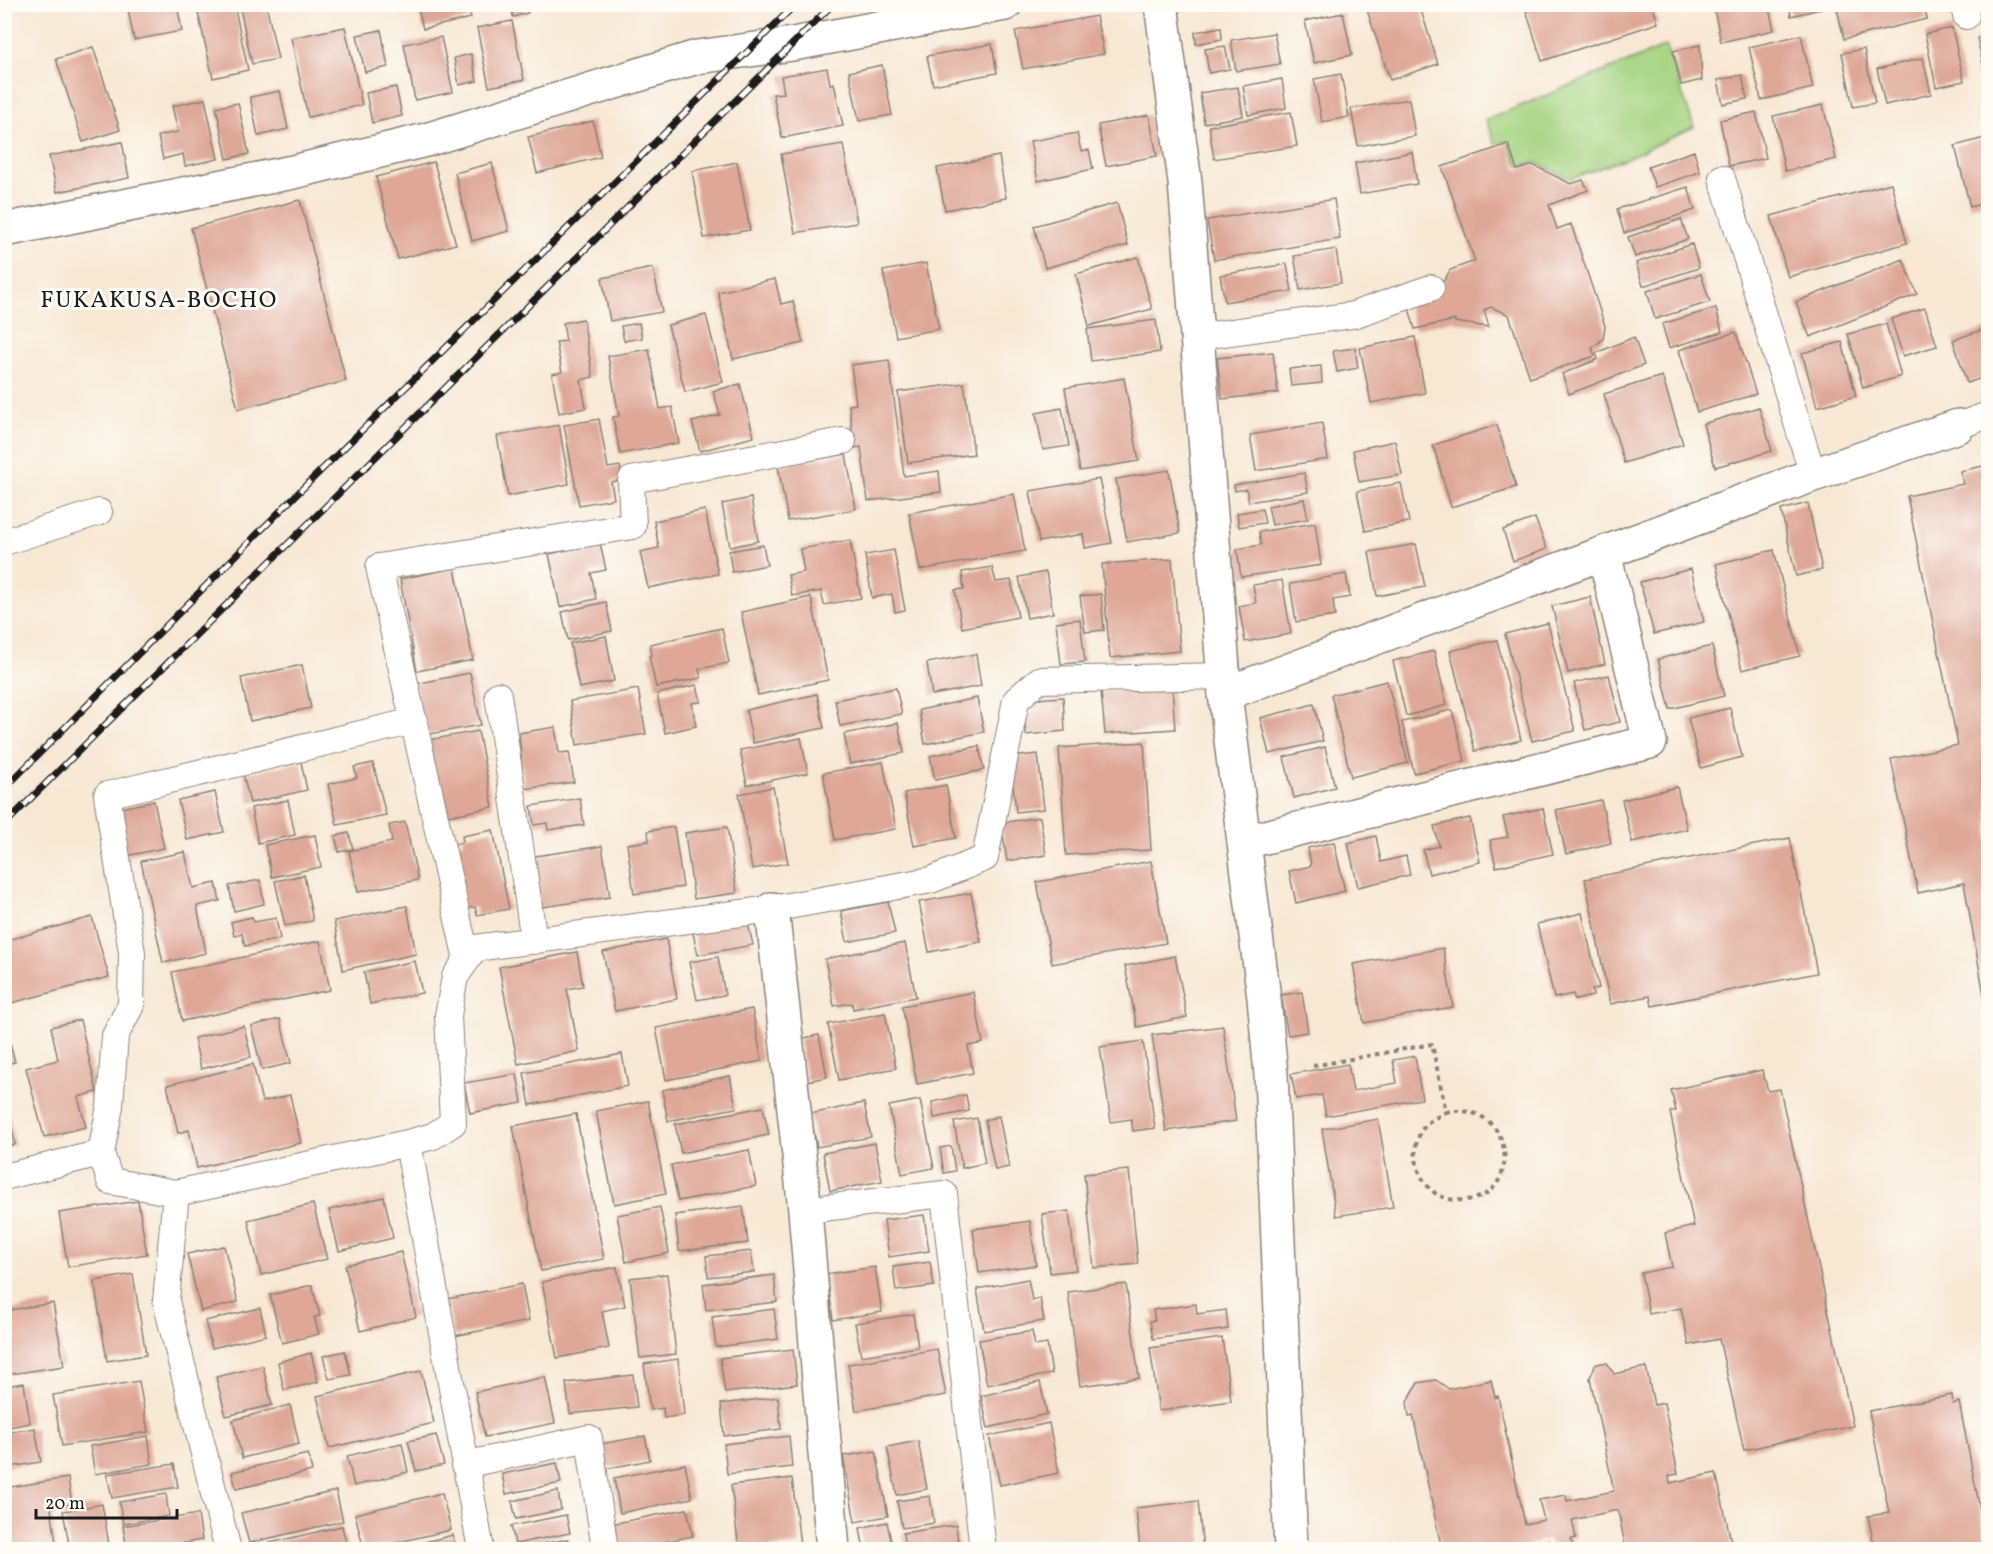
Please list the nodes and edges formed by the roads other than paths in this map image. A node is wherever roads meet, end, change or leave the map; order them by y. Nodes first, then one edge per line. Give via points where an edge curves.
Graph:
1 (1005, 4) edge
2 (1161, 4) edge
3 (1722, 178) dead end
4 (4, 230) edge
5 (1431, 288) dead end
6 (1196, 337) junction
7 (1989, 415) edge
8 (1958, 426) joint
9 (843, 441) dead end
10 (1814, 476) junction
11 (99, 512) dead end
12 (4, 542) edge
13 (1604, 554) junction
14 (1225, 685) junction
15 (498, 695) dead end
16 (414, 721) junction
17 (1245, 842) junction
18 (772, 909) junction
19 (534, 941) junction
20 (467, 960) junction
21 (408, 1143) junction
22 (101, 1153) junction
23 (4, 1177) edge
24 (176, 1192) junction
25 (805, 1210) junction
26 (464, 1465) junction
27 (228, 1550) edge
28 (481, 1550) edge
29 (605, 1550) edge
30 (832, 1550) edge
31 (983, 1550) edge
32 (1291, 1550) edge

1 - 4 street via 794,44 697,57 426,140 293,172
2 - 6 street via 1185,182
3 - 10 lane
5 - 6 lane via 1353,315
6 - 14 street
7 - 8 lane
8 - 10 street
9 - 16 lane via 631,480 633,526 379,567
10 - 13 street
11 - 12 lane
13 - 14 street
13 - 17 street via 1650,741
14 - 17 street
14 - 18 lane via 1039,680 1016,700 985,858 931,880
15 - 19 lane
16 - 20 lane
16 - 22 lane via 107,795 132,974 131,1005 115,1036 110,1106
17 - 32 street via 1270,1075
18 - 19 lane
18 - 25 street
19 - 20 lane via 475,948
20 - 21 lane via 454,977 448,1015 453,1122 434,1136
21 - 24 lane
21 - 26 lane
22 - 23 lane
22 - 24 lane via 110,1181
24 - 27 lane via 166,1301
25 - 30 street
25 - 31 lane via 944,1194
26 - 28 lane
26 - 29 lane via 589,1438

